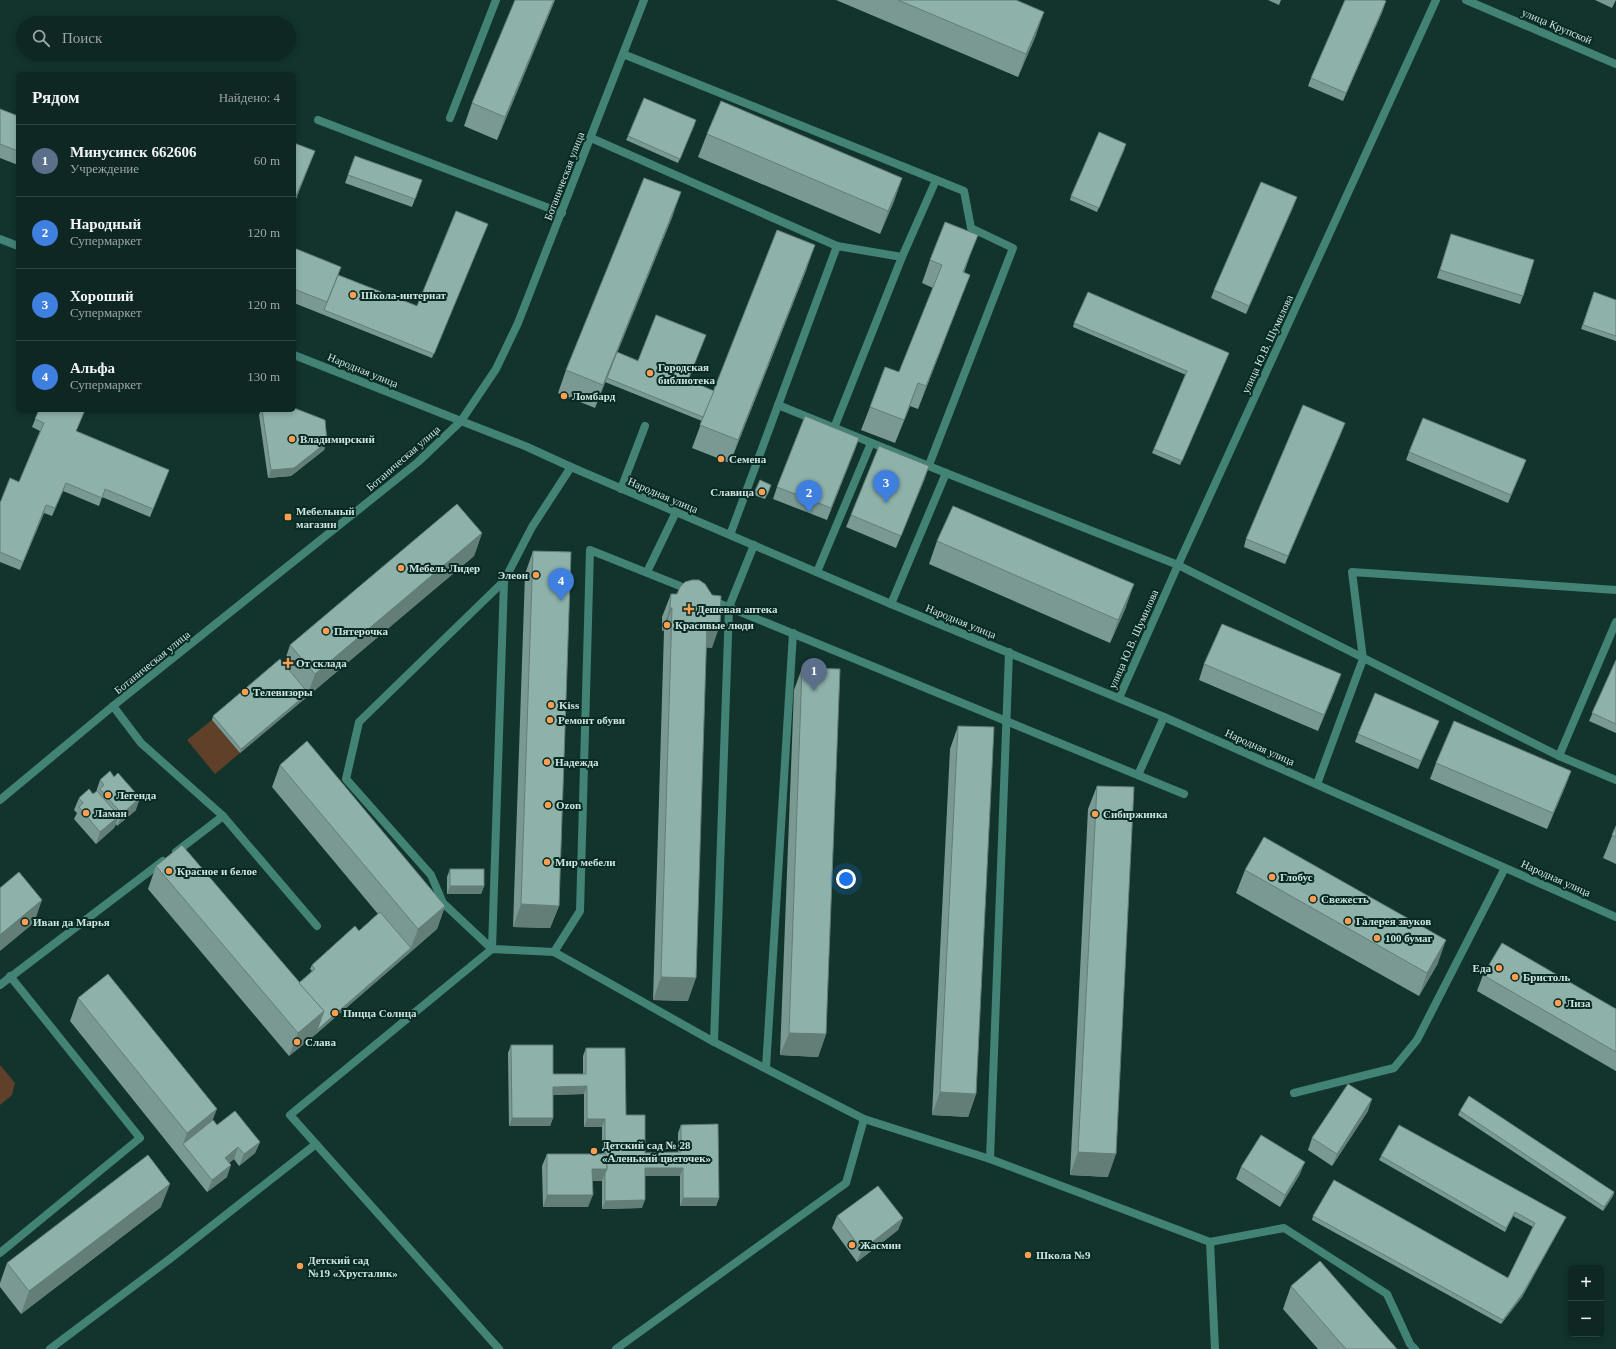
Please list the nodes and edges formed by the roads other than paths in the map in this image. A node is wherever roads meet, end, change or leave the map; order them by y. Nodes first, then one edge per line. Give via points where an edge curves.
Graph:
1 (496, 0) edge
2 (644, 0) edge
3 (1436, 0) edge
4 (1466, 0) edge
5 (623, 54) junction
6 (1616, 64) edge
7 (450, 118) dead end
8 (318, 120) dead end
9 (591, 138) junction
10 (936, 180) junction
11 (562, 214) junction
12 (0, 239) edge
13 (16, 245) edge
14 (837, 246) junction
15 (902, 257) junction
16 (296, 356) edge
17 (778, 405) junction
18 (461, 421) junction
19 (646, 426) dead end
20 (834, 428) junction
21 (871, 443) junction
22 (929, 465) junction
23 (571, 467) junction
24 (946, 472) junction
25 (621, 489) junction
26 (676, 512) junction
27 (730, 535) junction
28 (754, 545) junction
29 (1178, 566) junction
30 (647, 572) junction
31 (817, 572) junction
32 (504, 581) junction
33 (1616, 590) edge
34 (891, 604) junction
35 (729, 607) junction
36 (1616, 622) edge
37 (793, 633) junction
38 (1009, 652) junction
39 (1363, 659) junction
40 (1119, 698) junction
41 (113, 706) junction
42 (1164, 717) junction
43 (1006, 721) junction
44 (1559, 756) junction
45 (1138, 775) junction
46 (1616, 780) edge
47 (1317, 784) junction
48 (1184, 794) dead end
49 (0, 800) edge
50 (223, 816) junction
51 (1505, 868) junction
52 (1616, 917) edge
53 (316, 926) dead end
54 (492, 949) junction
55 (554, 952) junction
56 (10, 976) junction
57 (0, 985) edge
58 (714, 1042) junction
59 (766, 1068) junction
60 (1294, 1093) dead end
61 (864, 1119) junction
62 (316, 1144) junction
63 (990, 1159) junction
64 (1210, 1242) junction
65 (0, 1253) edge
66 (50, 1349) edge
67 (499, 1349) edge
68 (616, 1349) edge
69 (1214, 1349) edge
70 (1415, 1349) edge

1 - 7 street
2 - 5 street, Ботаническая улица
3 - 29 street, улица Ю.В. Шумилова
4 - 6 street, улица Крупской
5 - 9 street, Ботаническая улица
5 - 10 street
8 - 11 street
9 - 11 street, Ботаническая улица
9 - 14 street
10 - 15 street
10 - 22 street via 964,191 970,228 1013,248
11 - 18 street, Ботаническая улица via 518,323 496,369
12 - 13 street
14 - 15 street
14 - 17 street
15 - 20 street
16 - 18 street, Народная улица
17 - 20 street
17 - 27 street
18 - 23 street, Народная улица
18 - 41 street, Ботаническая улица via 418,462
19 - 25 street
20 - 21 street
21 - 22 street
21 - 31 street
22 - 24 street
23 - 25 street, Народная улица
23 - 32 street via 532,527
24 - 29 street
24 - 34 street
25 - 26 street, Народная улица
26 - 27 street, Народная улица
26 - 30 street
27 - 28 street, Народная улица
28 - 31 street, Народная улица
28 - 35 street
29 - 39 street
29 - 40 street, улица Ю.В. Шумилова
30 - 35 street
30 - 55 street via 590,550 580,911
31 - 34 street, Народная улица
32 - 54 street
32 - 54 street via 359,722 346,779 431,875 443,903
33 - 39 street via 1352,572
34 - 38 street, Народная улица
35 - 37 street
35 - 58 street
36 - 44 street
37 - 43 street
37 - 59 street
38 - 40 street, Народная улица
38 - 43 street
39 - 44 street
39 - 47 street
40 - 42 street, Народная улица
41 - 49 street, Ботаническая улица
41 - 50 street via 141,743
42 - 45 street
42 - 47 street, Народная улица
43 - 45 street
43 - 63 street
44 - 46 street
45 - 48 street
47 - 51 street, Народная улица
50 - 53 street
50 - 56 street
51 - 52 street, Народная улица
51 - 60 street via 1417,1040 1394,1068
54 - 55 street
54 - 62 street via 290,1115
55 - 58 street
56 - 57 street
56 - 65 street via 140,1138
58 - 59 street
59 - 61 street
61 - 63 street
61 - 68 street via 846,1183
62 - 66 street via 165,1263
62 - 67 street
63 - 64 street
64 - 69 street
64 - 70 street via 1284,1228 1387,1294 1410,1344

